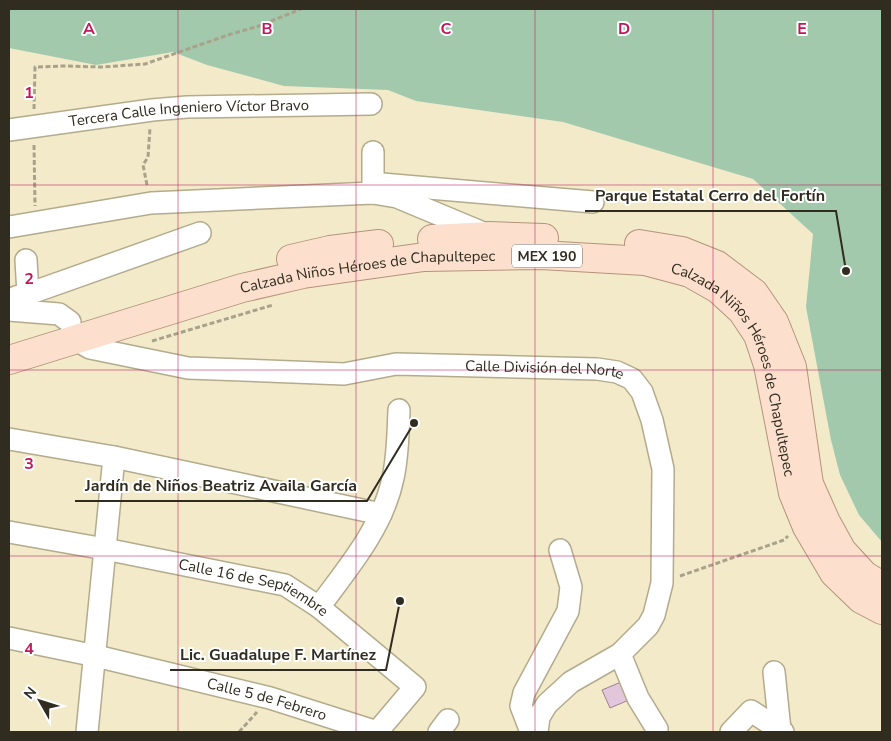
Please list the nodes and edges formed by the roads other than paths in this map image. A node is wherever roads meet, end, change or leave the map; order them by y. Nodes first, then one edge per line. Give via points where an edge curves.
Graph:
1 (371, 104) dead end
2 (9, 130) edge
3 (373, 152) dead end
4 (374, 188) junction
5 (593, 202) dead end
6 (9, 227) edge
7 (200, 233) dead end
8 (490, 236) junction
9 (26, 260) dead end
10 (18, 297) edge
11 (9, 310) edge
12 (73, 331) junction
13 (9, 341) edge
14 (9, 360) edge
15 (399, 410) dead end
16 (9, 439) edge
17 (114, 457) junction
18 (381, 514) junction
19 (9, 532) edge
20 (106, 549) junction
21 (560, 550) dead end
22 (882, 586) edge
23 (319, 607) junction
24 (882, 610) edge
25 (9, 638) edge
26 (620, 654) junction
27 (96, 656) junction
28 (774, 672) dead end
29 (657, 729) dead end
30 (781, 731) edge
31 (87, 732) edge
32 (377, 732) edge
33 (531, 732) edge
34 (537, 732) edge
35 (730, 732) edge

1 - 2 street, Tercera Calle Ingeniero Víctor Bravo via 187,107
3 - 4 street
4 - 5 street
4 - 6 street via 151,203
4 - 8 street
7 - 10 street
8 - 12 main road, Calzada Niños Héroes de Chapultepec / MEX 190 via 421,239 330,250 219,276
8 - 22 main road, Calzada Niños Héroes de Chapultepec / MEX 190 via 624,241 682,250 717,265 754,293 774,322 792,367 809,484 842,550 864,575
9 - 10 street
11 - 12 street, Calle División del Norte via 59,314
12 - 13 main road, Calzada Niños Héroes de Chapultepec / MEX 190
12 - 14 main road, Calzada Niños Héroes de Chapultepec / MEX 190
12 - 24 main road, Calzada Niños Héroes de Chapultepec / MEX 190 via 303,274 424,257 540,255 645,261 690,273 718,289 742,311 758,334 768,365 793,493 807,527 834,573 860,599
12 - 26 street, Calle División del Norte via 90,348 188,368 344,374 396,364 430,364 597,369 617,372 632,379 642,392 652,420 663,469 662,583 648,626
15 - 18 street via 393,480
16 - 17 street
17 - 18 street
17 - 20 street
18 - 23 street via 354,560
19 - 20 street, Calle 16 de Septiembre
20 - 23 street, Calle 16 de Septiembre via 285,584
20 - 27 street
21 - 33 street via 570,587 568,611 524,693 522,706
23 - 32 street, Calle 16 de Septiembre via 415,687
25 - 27 street, Calle 5 de Febrero
26 - 29 street via 638,698
26 - 34 street, Calle División del Norte via 571,682 547,704 539,717
27 - 31 street
27 - 32 street, Calle 5 de Febrero via 270,698
28 - 30 street
30 - 35 street via 751,711

